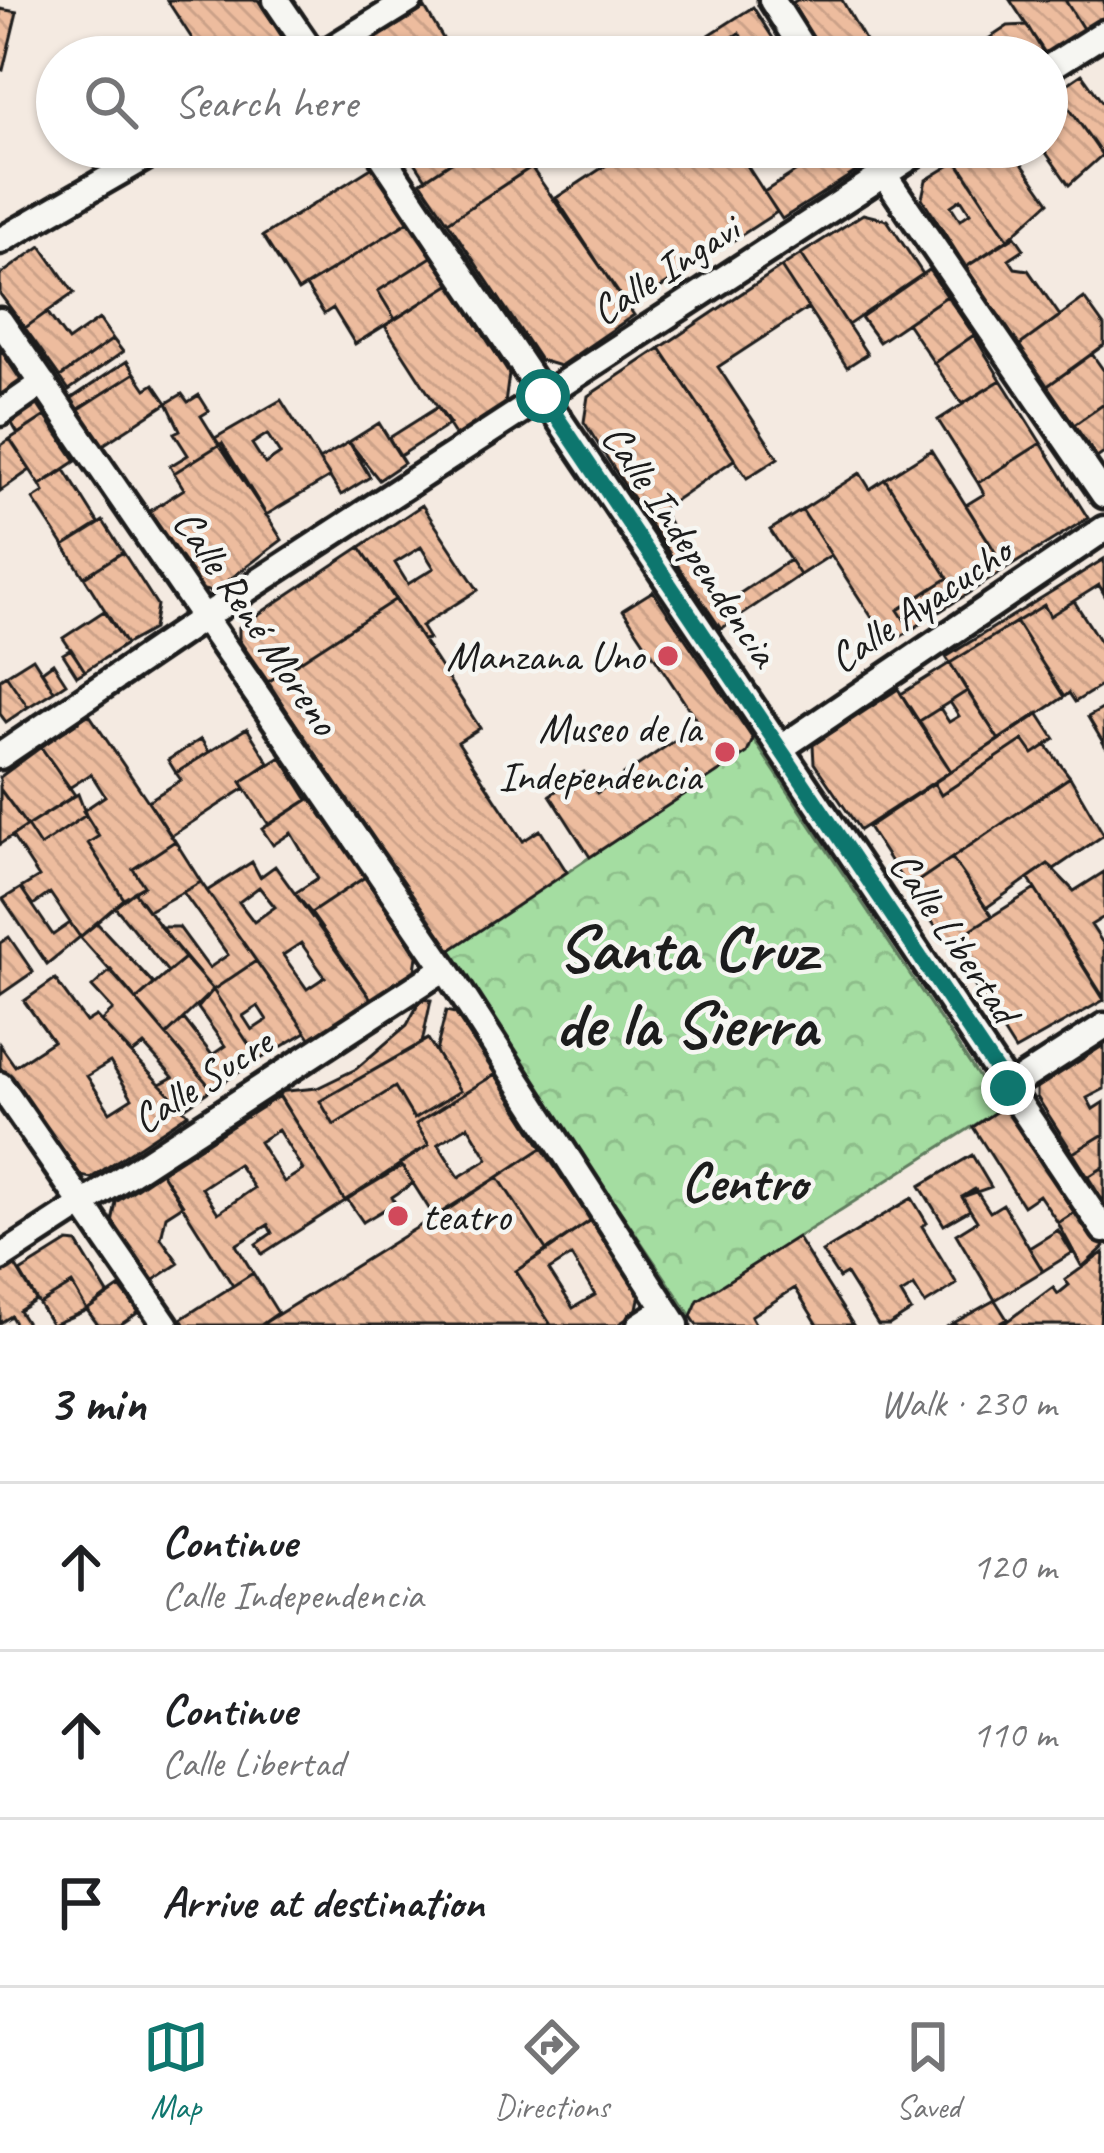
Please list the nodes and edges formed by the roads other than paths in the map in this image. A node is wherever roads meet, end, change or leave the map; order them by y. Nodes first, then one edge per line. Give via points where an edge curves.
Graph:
1 (276, 0) edge
2 (410, 0) edge
3 (772, 0) edge
4 (1104, 33) edge
5 (302, 36) edge
6 (351, 36) edge
7 (795, 36) edge
8 (1068, 56) edge
9 (127, 168) edge
10 (390, 168) edge
11 (879, 168) edge
12 (894, 168) edge
13 (883, 175) junction
14 (0, 242) edge
15 (0, 321) edge
16 (44, 383) junction
17 (543, 396) junction
18 (2, 420) edge
19 (1104, 495) edge
20 (1104, 529) edge
21 (206, 616) junction
22 (781, 748) junction
23 (0, 756) edge
24 (445, 968) junction
25 (1104, 1026) edge
26 (0, 1085) edge
27 (1008, 1088) junction
28 (82, 1205) junction
29 (1104, 1230) edge
30 (0, 1258) edge
31 (670, 1317) edge
32 (166, 1325) edge
33 (640, 1325) edge

1 - 5 street
2 - 6 street
3 - 7 street
4 - 8 street
9 - 14 street
10 - 17 street, Calle Independencia
11 - 13 street
12 - 13 street, Calle Ingavi
13 - 17 street, Calle Ingavi
13 - 19 street
15 - 16 street, Calle René Moreno
16 - 18 street
16 - 21 street, Calle René Moreno
17 - 21 street, Calle Ingavi
17 - 22 street, Calle Independencia
20 - 22 street, Calle Ayacucho
21 - 23 street, Calle Ingavi
21 - 24 street, Calle René Moreno
22 - 27 street, Calle Libertad
24 - 28 street, Calle Sucre
24 - 31 street, Calle René Moreno
25 - 27 street
26 - 28 street
27 - 29 street, Calle Libertad
28 - 30 street, Calle Sucre
28 - 32 street
31 - 33 street

